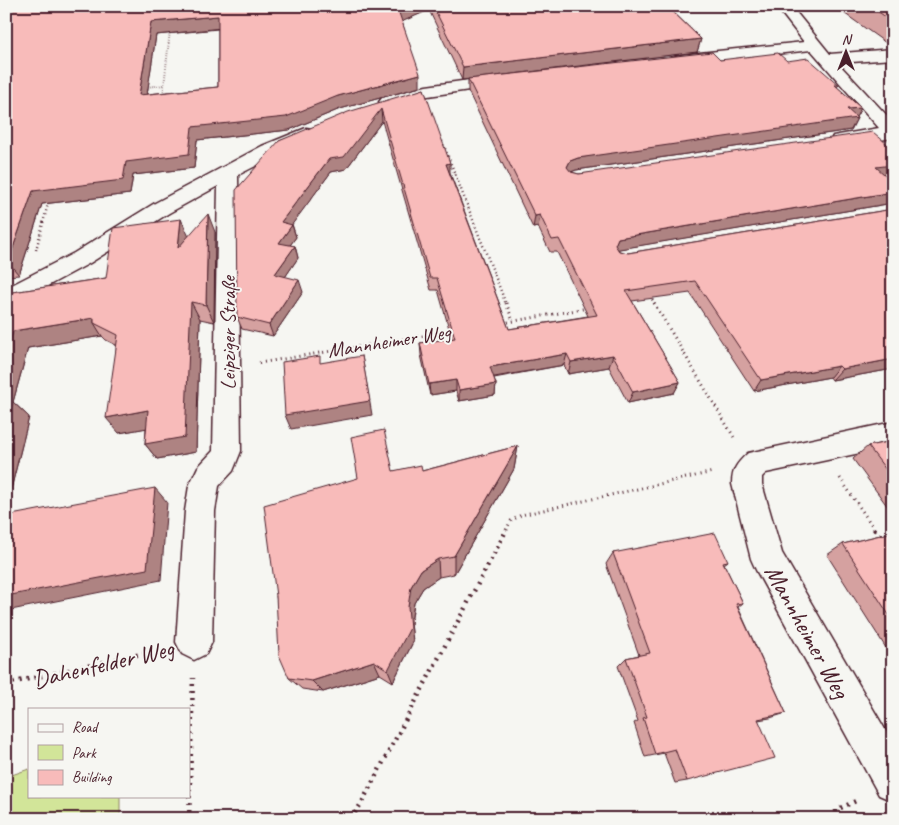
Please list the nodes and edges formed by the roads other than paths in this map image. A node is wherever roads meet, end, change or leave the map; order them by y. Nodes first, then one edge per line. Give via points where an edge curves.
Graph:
1 (783, 6) edge
2 (820, 52) junction
3 (893, 54) edge
4 (667, 61) edge
5 (525, 78) edge
6 (368, 108) edge
7 (322, 125) edge
8 (892, 133) edge
9 (823, 142) edge
10 (228, 172) junction
11 (6, 298) edge
12 (893, 434) edge
13 (204, 486) joint
14 (194, 642) road end
15 (893, 781) edge

1 - 2 street
2 - 3 street
2 - 4 street
2 - 8 street
5 - 6 street via 426,91
7 - 10 street
8 - 9 street
10 - 11 street via 82,258
10 - 13 street, Leipziger Straße via 227,451 223,462 208,476
12 - 15 street, Mannheimer Weg via 758,462 750,470 747,484 767,559
13 - 14 street, Dahenfelder Weg

